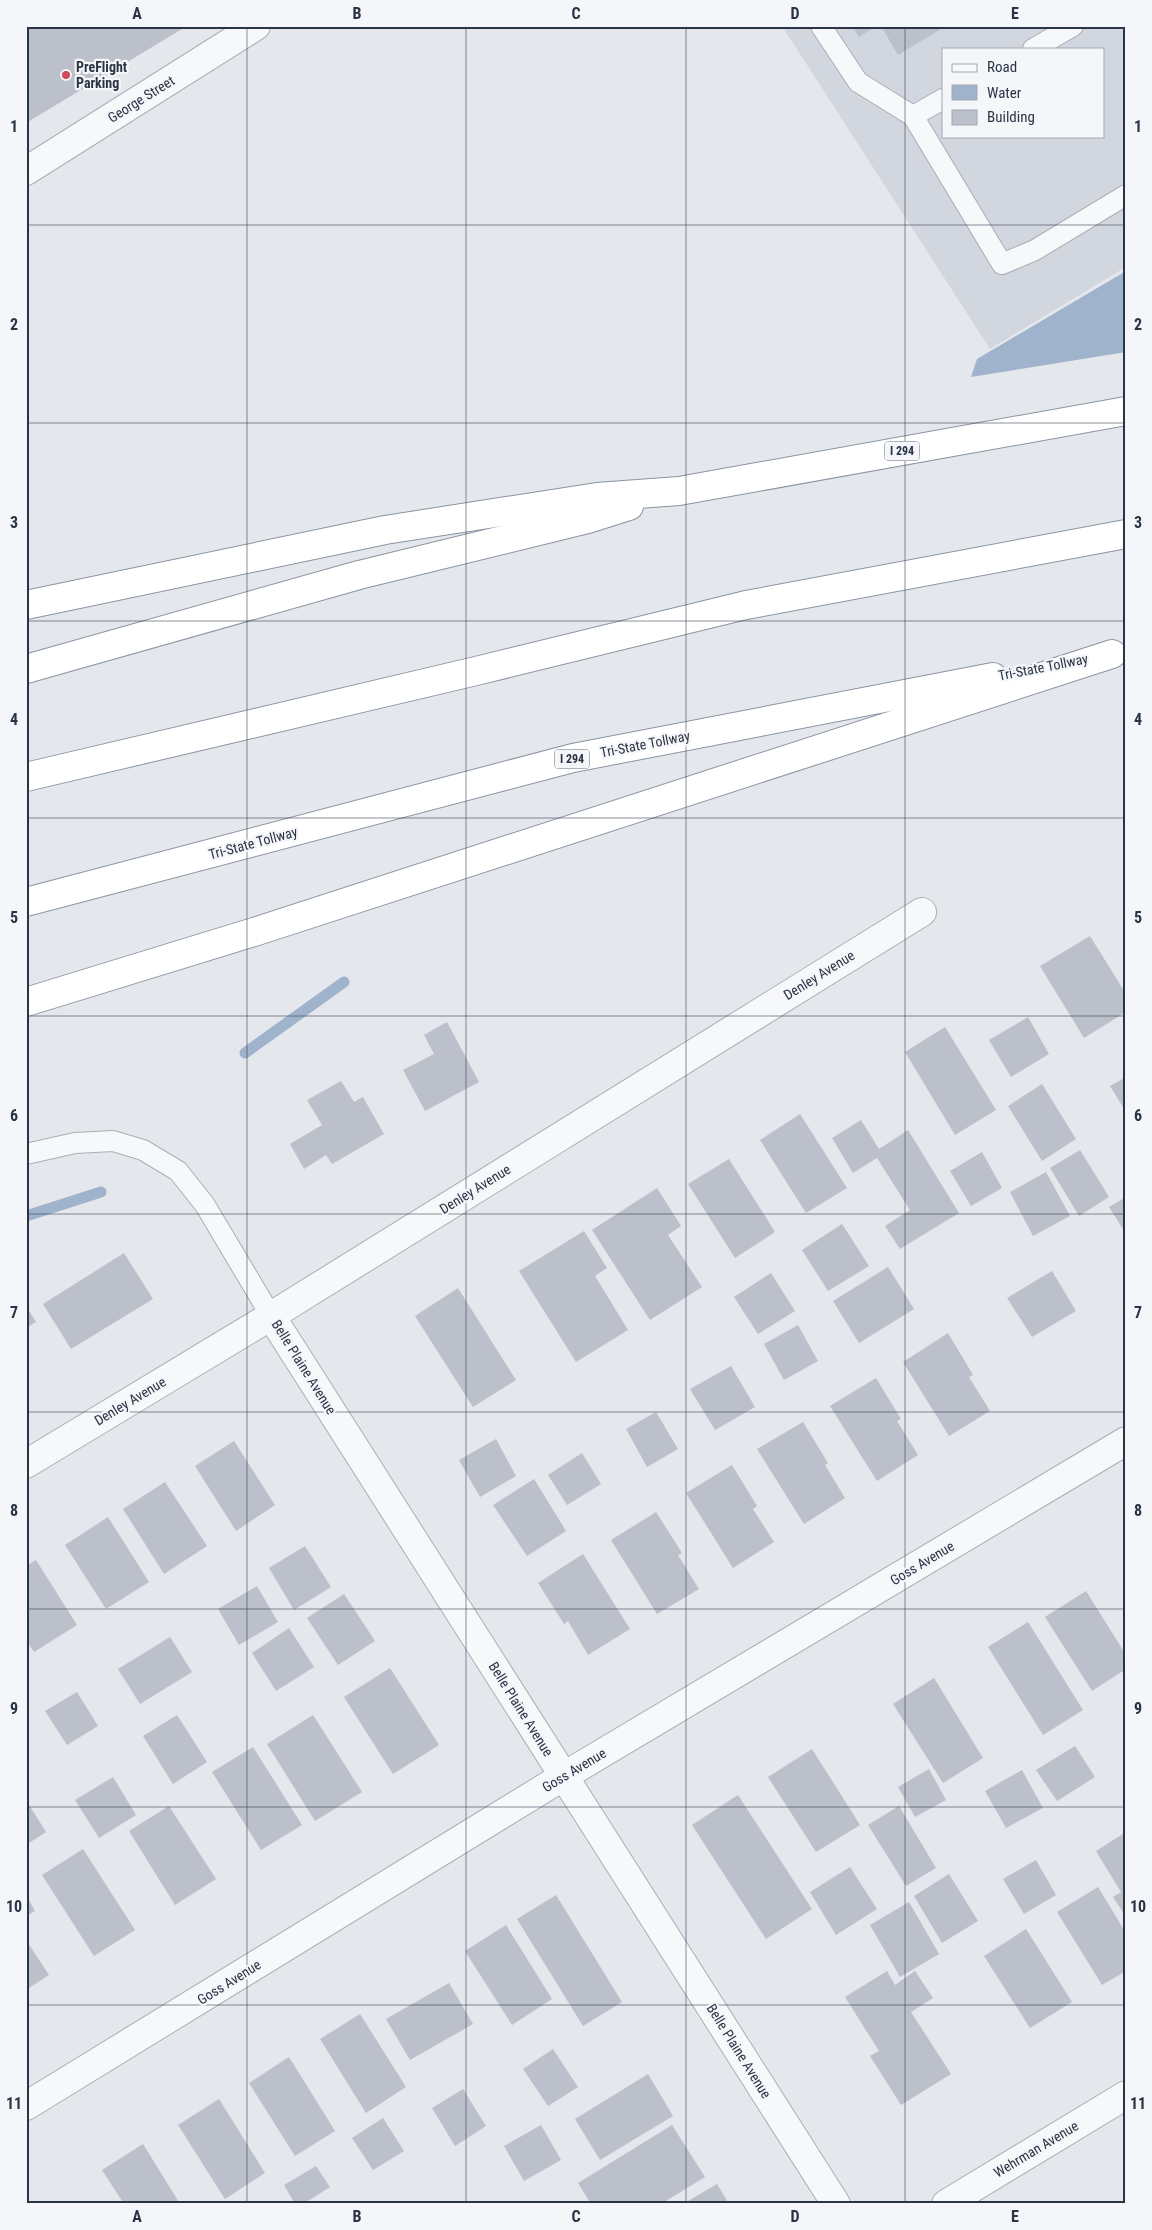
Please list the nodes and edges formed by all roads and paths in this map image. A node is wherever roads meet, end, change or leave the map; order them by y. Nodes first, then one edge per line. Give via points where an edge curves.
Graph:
1 (256, 26) edge
2 (821, 26) edge
3 (1073, 26) edge
4 (1035, 48) edge
5 (942, 100) edge
6 (913, 116) junction
7 (26, 171) edge
8 (1126, 195) edge
9 (1126, 411) edge
10 (679, 491) junction
11 (1126, 534) edge
12 (26, 604) edge
13 (1119, 653) edge
14 (26, 669) edge
15 (26, 777) edge
16 (26, 902) edge
17 (922, 912) dead end
18 (26, 1002) edge
19 (26, 1154) edge
20 (271, 1316) junction
21 (1126, 1441) edge
22 (26, 1464) edge
23 (564, 1776) junction
24 (1126, 2095) edge
25 (26, 2106) edge
26 (836, 2204) edge
27 (946, 2204) edge

1 - 7 street, George Street
2 - 6 lane via 858,82
3 - 4 lane
5 - 6 lane
6 - 8 lane via 1002,264 1035,250
9 - 10 highway, I 294
10 - 12 highway via 597,497 386,530
10 - 14 highway, I 294 via 588,519 359,575
11 - 15 highway via 746,605
13 - 16 highway, Tri-State Tollway / I 294 via 573,758
13 - 18 highway via 254,932
17 - 20 street, Denley Avenue
19 - 20 lane via 75,1143 114,1141 143,1150 178,1171 205,1205
20 - 22 street, Denley Avenue
20 - 23 street, Belle Plaine Avenue
21 - 23 street, Goss Avenue
23 - 25 street, Goss Avenue
23 - 26 street, Belle Plaine Avenue
24 - 27 street, Wehrman Avenue

